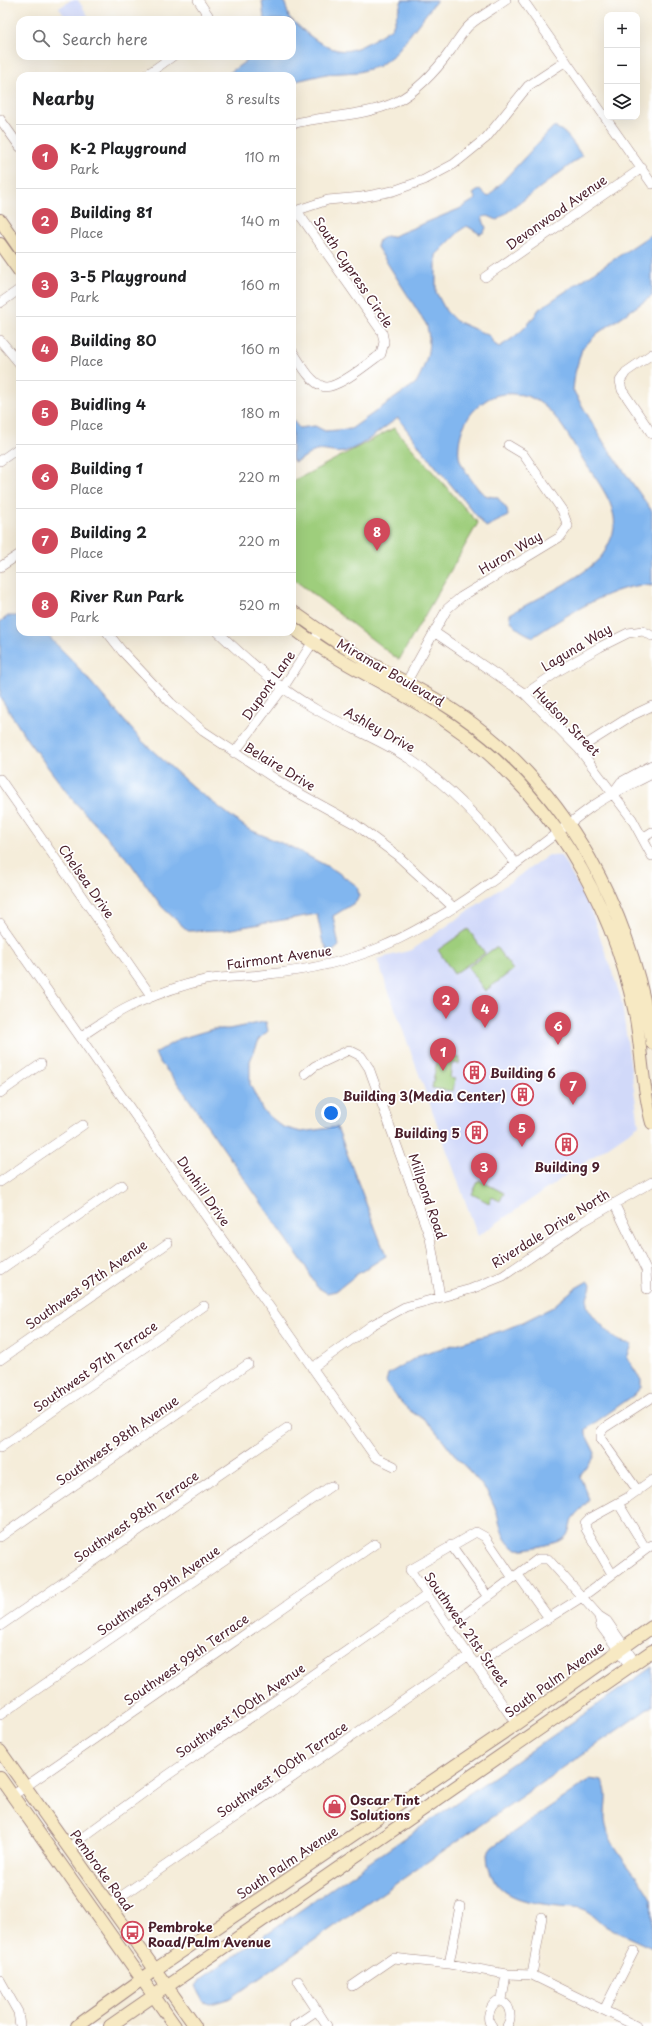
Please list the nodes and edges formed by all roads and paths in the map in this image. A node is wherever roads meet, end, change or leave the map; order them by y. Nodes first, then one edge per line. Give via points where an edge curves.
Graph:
1 (198, 0) edge
2 (506, 0) edge
3 (523, 0) edge
4 (208, 16) edge
5 (167, 60) edge
6 (566, 61) junction
7 (151, 72) edge
8 (0, 118) edge
9 (296, 123) edge
10 (16, 141) edge
11 (642, 168) junction
12 (652, 184) edge
13 (296, 211) edge
14 (296, 212) edge
15 (0, 220) edge
16 (16, 243) edge
17 (0, 244) edge
18 (16, 266) edge
19 (485, 277) dead end
20 (16, 292) edge
21 (0, 303) edge
22 (0, 340) edge
23 (652, 354) edge
24 (296, 356) edge
25 (16, 359) edge
26 (652, 434) edge
27 (508, 445) dead end
28 (16, 450) edge
29 (0, 461) edge
30 (16, 557) edge
31 (0, 567) edge
32 (296, 614) edge
33 (296, 630) edge
34 (320, 631) junction
35 (434, 632) junction
36 (110, 636) edge
37 (222, 636) edge
38 (652, 636) edge
39 (312, 643) junction
40 (407, 681) junction
41 (283, 688) junction
42 (525, 694) junction
43 (652, 706) edge
44 (579, 749) junction
45 (234, 753) junction
46 (652, 764) edge
47 (652, 774) edge
48 (0, 779) edge
49 (613, 793) junction
50 (570, 825) junction
51 (652, 832) edge
52 (558, 833) junction
53 (643, 838) junction
54 (652, 856) edge
55 (516, 864) junction
56 (453, 907) junction
57 (0, 923) edge
58 (152, 997) junction
59 (80, 1037) junction
60 (652, 1043) edge
61 (41, 1064) dead end
62 (305, 1074) dead end
63 (0, 1093) edge
64 (652, 1123) edge
65 (83, 1125) dead end
66 (0, 1182) edge
67 (652, 1182) edge
68 (122, 1185) dead end
69 (614, 1203) junction
70 (168, 1243) dead end
71 (0, 1270) edge
72 (646, 1289) dead end
73 (440, 1296) junction
74 (204, 1306) dead end
75 (0, 1360) edge
76 (248, 1364) dead end
77 (312, 1368) junction
78 (652, 1397) edge
79 (287, 1428) dead end
80 (0, 1448) edge
81 (394, 1466) dead end
82 (652, 1480) edge
83 (331, 1486) dead end
84 (638, 1490) junction
85 (618, 1503) junction
86 (0, 1537) edge
87 (375, 1544) dead end
88 (451, 1545) junction
89 (649, 1547) edge
90 (612, 1574) junction
91 (515, 1576) junction
92 (427, 1595) junction
93 (582, 1596) junction
94 (488, 1597) junction
95 (549, 1618) junction
96 (0, 1626) edge
97 (449, 1626) junction
98 (652, 1628) edge
99 (622, 1648) junction
100 (652, 1651) edge
101 (469, 1655) junction
102 (476, 1664) junction
103 (633, 1664) junction
104 (0, 1715) edge
105 (516, 1724) junction
106 (0, 1751) edge
107 (0, 1778) edge
108 (24, 1787) junction
109 (12, 1796) junction
110 (68, 1848) junction
111 (110, 1904) junction
112 (460, 1906) dead end
113 (542, 1917) dead end
114 (634, 1951) dead end
115 (450, 1964) junction
116 (156, 1969) junction
117 (506, 1974) junction
118 (532, 1975) junction
119 (142, 1979) junction
120 (0, 1980) edge
121 (298, 1981) dead end
122 (352, 1986) dead end
123 (168, 1987) junction
124 (154, 1996) junction
125 (502, 2000) junction
126 (316, 2010) junction
127 (604, 2010) junction
128 (20, 2024) edge
129 (77, 2026) edge
130 (110, 2026) edge
131 (175, 2026) edge
132 (195, 2026) edge
133 (294, 2026) edge
134 (327, 2026) edge
135 (492, 2026) edge
136 (507, 2026) edge
137 (636, 2026) edge

1 - 4 street
2 - 9 street via 470,24 431,75 419,87 397,101 359,113 313,118
3 - 6 street
5 - 7 street
6 - 11 street
6 - 13 street via 528,86 486,138 454,164 424,180 393,191 328,200
8 - 10 street
11 - 12 street
11 - 19 street, Devonwood Avenue
14 - 24 street, South Cypress Circle via 382,332 383,349 381,354 326,388 311,378
15 - 16 main road
17 - 18 main road
20 - 21 street
22 - 25 street
23 - 26 street via 626,372 620,381 622,390
27 - 35 street, Huron Way via 523,454 562,510 568,526 560,536 461,597 447,609
28 - 29 street
30 - 31 street
32 - 34 main road, Miramar Boulevard
33 - 39 main road, Miramar Boulevard
34 - 39 street, Dupont Lane
34 - 40 main road, Miramar Boulevard via 364,660
35 - 40 street, Huron Way
35 - 42 street, Hudson Street
36 - 45 street, Belaire Drive via 171,703 203,731
37 - 41 street, Ashley Drive
38 - 42 street, Laguna Way via 643,631 628,633 560,670
39 - 41 street, Dupont Lane
39 - 52 main road, Miramar Boulevard via 401,692 475,742 526,792
40 - 50 main road, Miramar Boulevard via 460,714 515,760
41 - 45 street, Dupont Lane
41 - 55 street, Ashley Drive via 318,711 364,732 411,760 452,794 489,830
42 - 44 street, Hudson Street
43 - 44 street via 631,716
44 - 49 street, Hudson Street
45 - 56 street, Belaire Drive via 286,786 355,824 398,856
46 - 49 street, Fairmont Avenue via 621,782
47 - 49 street, Fairmont Avenue via 626,789
48 - 58 street, Chelsea Drive
49 - 50 street, Fairmont Avenue
49 - 53 street, Hudson Street
50 - 52 street, Fairmont Avenue
50 - 60 main road, Miramar Boulevard via 594,862 628,941
51 - 53 street
52 - 55 street, Fairmont Avenue
52 - 64 main road, Miramar Boulevard via 581,866 619,950 635,1014
53 - 54 street, Hudson Street
55 - 56 street, Fairmont Avenue
56 - 58 street, Fairmont Avenue via 411,934 347,960 282,972 204,981
57 - 59 street, Dunhill Drive
58 - 59 street, Fairmont Avenue via 134,1004
59 - 77 street, Dunhill Drive
61 - 63 street
62 - 73 street, Millpond Road via 315,1066 350,1050 361,1056 369,1068 430,1238
65 - 66 street
67 - 69 street, Riverdale Drive North
68 - 71 street
69 - 72 street via 646,1270
69 - 73 street, Riverdale Drive North via 502,1276 471,1289
70 - 75 street, Southwest 97th Avenue
73 - 77 street, Riverdale Drive North via 405,1307 372,1325
74 - 80 street, Southwest 97th Terrace
76 - 86 street, Southwest 98th Avenue
77 - 81 street, Dunhill Drive via 375,1457
78 - 84 street via 601,1432 601,1439
79 - 96 street, Southwest 98th Terrace
82 - 84 street
83 - 104 street, Southwest 99th Avenue
84 - 85 street
85 - 89 street
85 - 90 street via 586,1523 586,1529
87 - 108 street, Southwest 99th Terrace
88 - 91 street via 476,1532 485,1537
88 - 92 street, Southwest 21st Street via 410,1570
88 - 94 street
89 - 90 street
90 - 93 street
91 - 93 street via 538,1559 548,1559
91 - 94 street
91 - 95 street
92 - 97 street, Southwest 21st Street
92 - 110 street, Southwest 100th Avenue via 168,1775
93 - 95 street
93 - 99 street via 599,1616 602,1626
94 - 97 street
95 - 102 street
97 - 101 street, Southwest 21st Street
98 - 99 main road, South Palm Avenue
99 - 103 street
99 - 105 main road, South Palm Avenue
100 - 103 main road
101 - 102 street, Southwest 21st Street
101 - 111 street, Southwest 100th Terrace
102 - 105 street, Southwest 21st Street
103 - 123 main road
105 - 116 main road, South Palm Avenue
106 - 108 main road, Pembroke Road
107 - 109 main road
108 - 109 street, Southwest 99th Terrace
108 - 110 main road, Pembroke Road
109 - 119 main road
110 - 111 main road, Pembroke Road
111 - 116 main road, Pembroke Road
112 - 115 street
113 - 118 street
114 - 127 street
115 - 117 street
115 - 122 street via 393,1958
116 - 119 main road, South Palm Avenue
116 - 123 main road, Pembroke Road
117 - 118 street
117 - 125 street
118 - 127 street
119 - 124 main road
119 - 129 main road, South Palm Avenue
120 - 128 street via 18,2012
121 - 126 street
123 - 124 main road
123 - 132 main road, Pembroke Road
124 - 130 main road
124 - 131 main road
125 - 135 street via 491,2007 488,2017
125 - 136 street via 510,2012 510,2023
126 - 133 street
126 - 134 street
127 - 137 street

